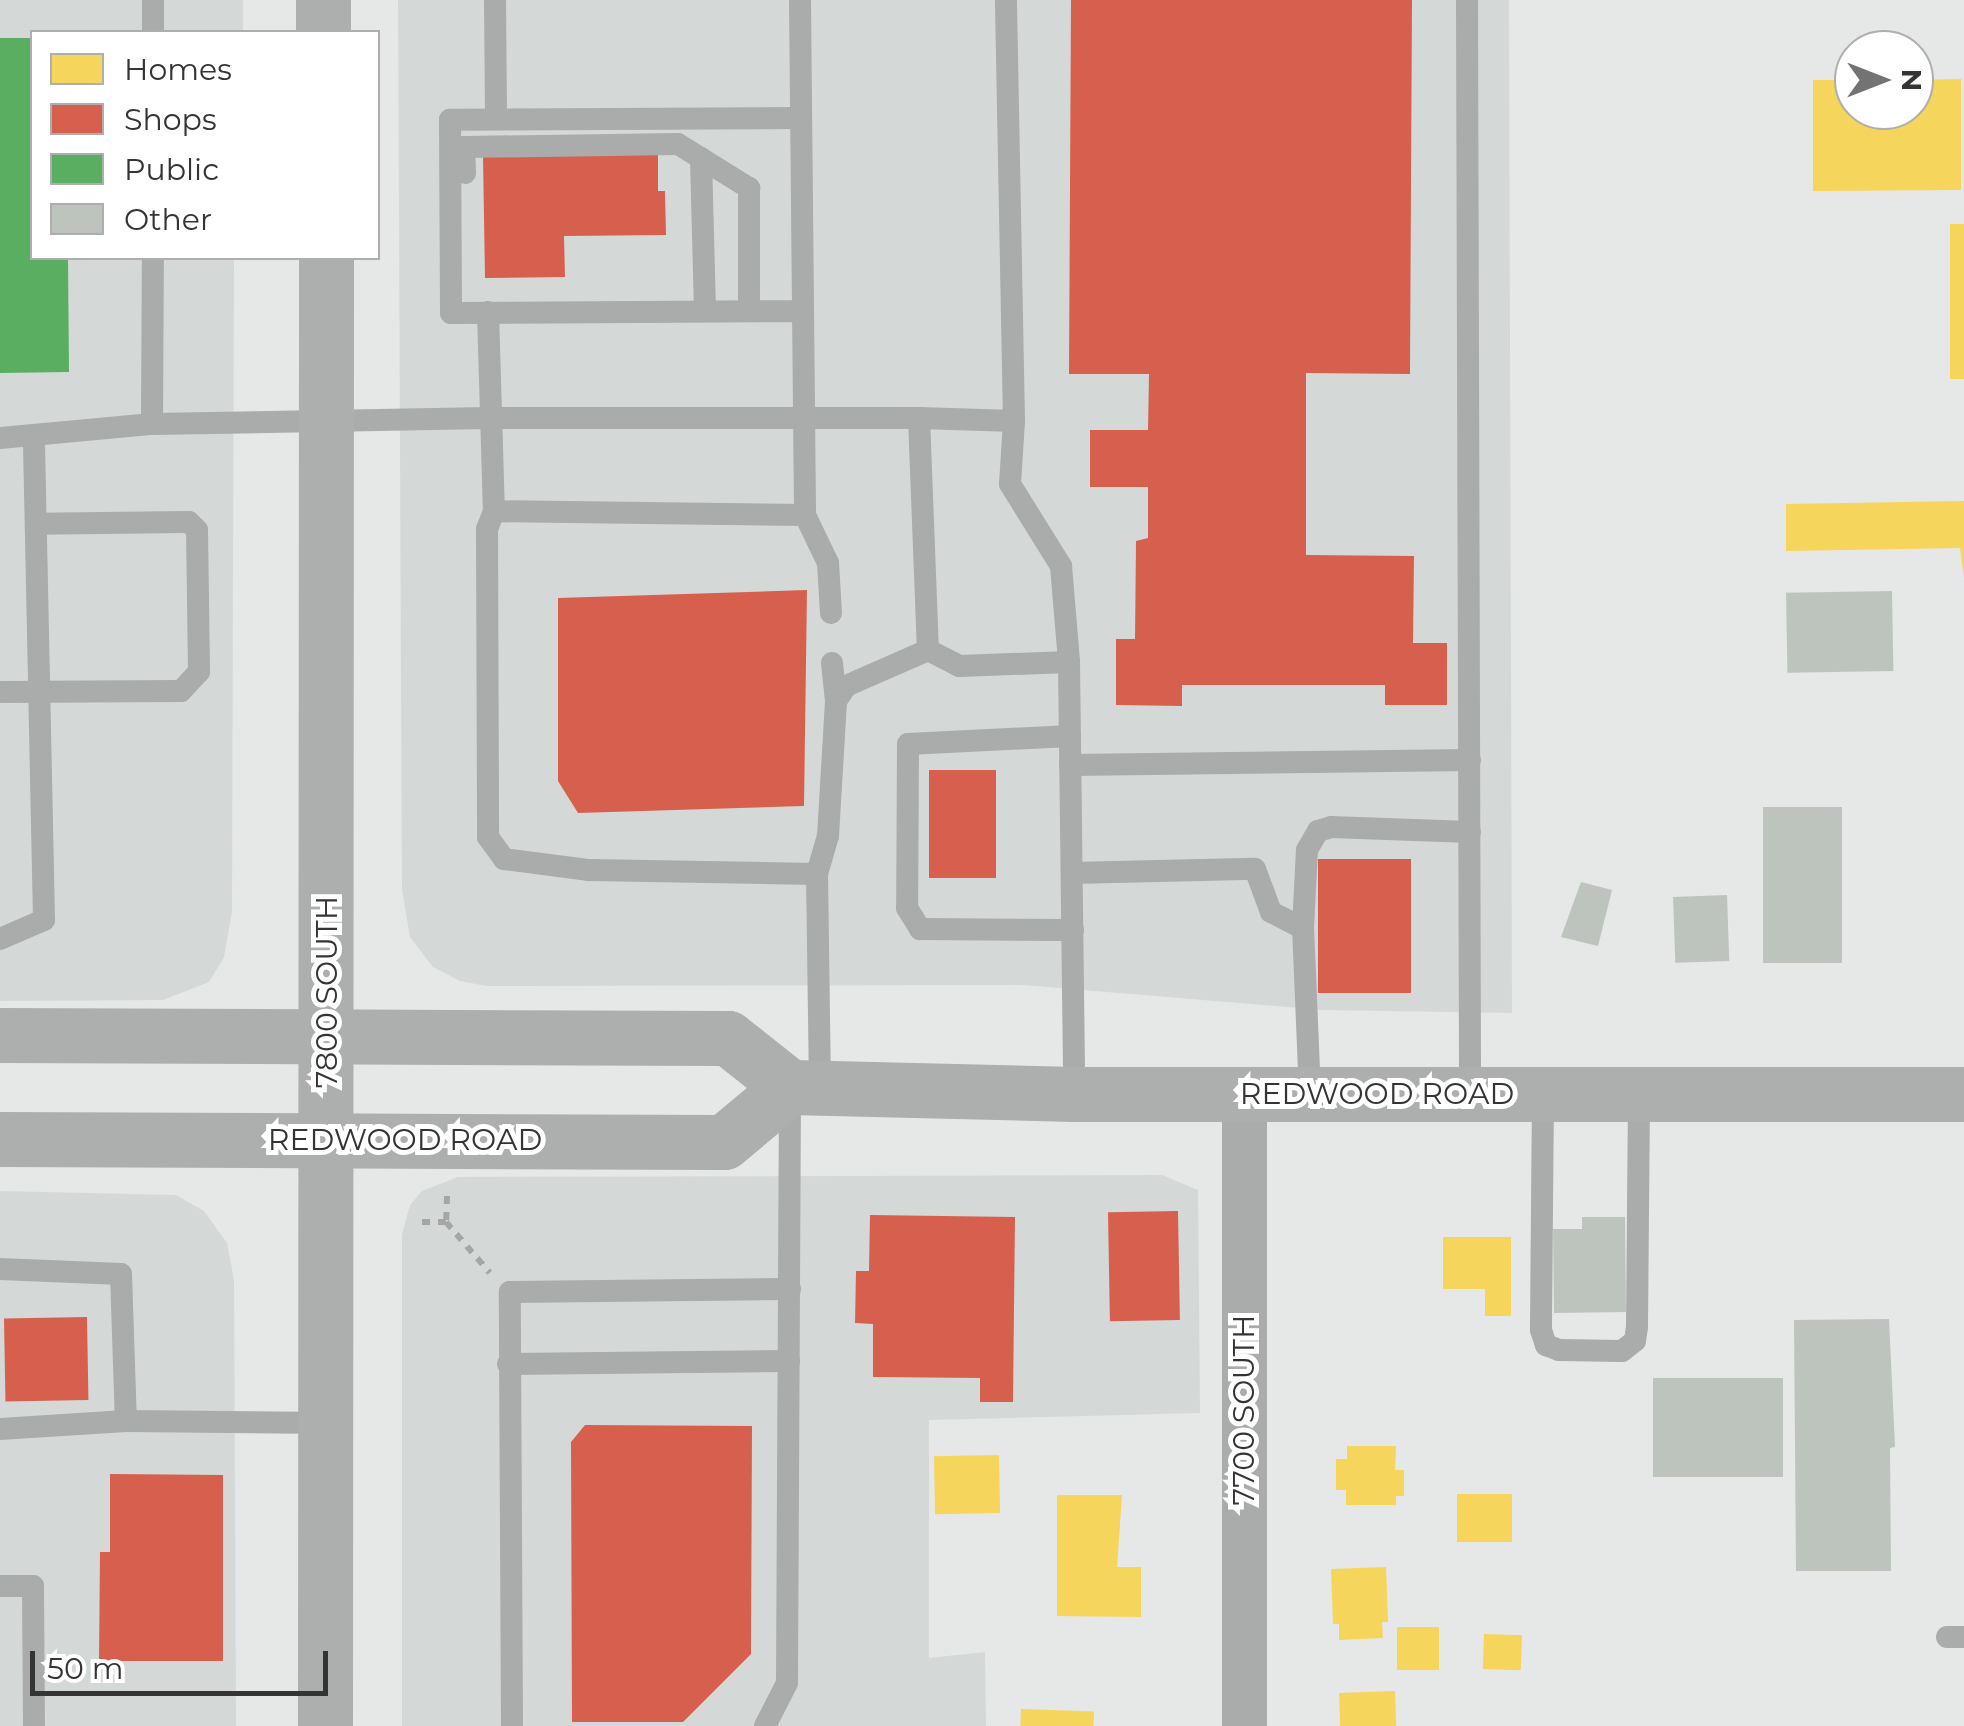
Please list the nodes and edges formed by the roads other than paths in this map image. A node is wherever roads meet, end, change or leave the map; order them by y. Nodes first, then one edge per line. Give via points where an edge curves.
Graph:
1 (153, 0) edge
2 (323, 0) edge
3 (496, 0) edge
4 (800, 0) edge
5 (1006, 0) edge
6 (1467, 0) edge
7 (153, 30) edge
8 (323, 30) edge
9 (800, 118) junction
10 (496, 119) junction
11 (701, 158) junction
12 (152, 260) edge
13 (326, 260) edge
14 (705, 311) junction
15 (750, 311) junction
16 (802, 311) junction
17 (477, 312) junction
18 (802, 417) junction
19 (489, 418) junction
20 (919, 418) junction
21 (1014, 420) junction
22 (328, 422) junction
23 (152, 424) junction
24 (34, 436) junction
25 (0, 438) edge
26 (494, 511) junction
27 (805, 515) junction
28 (36, 524) junction
29 (831, 613) dead end
30 (928, 650) junction
31 (1069, 662) junction
32 (832, 663) dead end
33 (0, 692) edge
34 (41, 692) junction
35 (836, 700) junction
36 (1070, 736) junction
37 (1470, 760) junction
38 (1070, 765) junction
39 (1470, 832) junction
40 (1072, 873) junction
41 (817, 874) junction
42 (1303, 928) junction
43 (1073, 930) junction
44 (0, 939) edge
45 (0, 1034) edge
46 (327, 1037) junction
47 (805, 1087) junction
48 (1074, 1094) junction
49 (1244, 1094) junction
50 (1310, 1094) junction
51 (1470, 1094) junction
52 (1543, 1094) junction
53 (1640, 1094) junction
54 (1964, 1094) edge
55 (0, 1139) edge
56 (327, 1140) junction
57 (0, 1269) edge
58 (790, 1289) junction
59 (789, 1361) junction
60 (508, 1364) junction
61 (126, 1422) junction
62 (327, 1423) junction
63 (0, 1428) edge
64 (0, 1586) edge
65 (34, 1726) edge
66 (325, 1726) edge
67 (512, 1726) edge
68 (764, 1726) edge
69 (1244, 1726) edge

1 - 7 lane
2 - 8 main road
3 - 10 lane
4 - 9 lane
5 - 21 lane
6 - 37 lane
9 - 10 lane
9 - 16 lane
10 - 17 lane via 450,120 450,313
11 - 14 lane
11 - 15 lane via 750,188
11 - 17 lane via 678,144 464,147
12 - 23 lane
13 - 22 main road, 7800 SOUTH
14 - 15 lane
14 - 17 lane
15 - 16 lane
16 - 18 lane
17 - 19 lane
18 - 19 lane
18 - 20 lane
18 - 27 lane
19 - 22 lane
19 - 26 lane
20 - 21 lane
20 - 30 lane
21 - 31 lane via 1010,484 1061,566
22 - 23 lane
22 - 46 main road, 7800 SOUTH
23 - 24 lane
24 - 25 lane
24 - 28 lane
26 - 27 lane
26 - 41 lane via 487,529 488,837 504,858 589,870
27 - 29 lane via 828,562
28 - 34 lane
28 - 34 lane via 189,522 197,530 199,672 180,692
30 - 31 lane via 960,666
30 - 35 lane via 846,686
31 - 36 lane
32 - 35 lane
33 - 34 lane
34 - 44 lane via 44,920
35 - 41 lane via 828,836
36 - 38 lane
36 - 43 lane via 908,744 908,908 920,929
37 - 38 lane
37 - 39 lane
38 - 40 lane
39 - 42 lane via 1318,831 1307,850
39 - 51 lane
40 - 42 lane via 1255,869 1271,912
40 - 43 lane
41 - 47 lane
42 - 50 lane
43 - 48 lane
45 - 46 main road
46 - 47 main road via 728,1038
46 - 56 main road, 7800 SOUTH
47 - 48 main road, REDWOOD ROAD
47 - 56 main road, REDWOOD ROAD via 724,1142
47 - 58 lane
48 - 49 main road, REDWOOD ROAD
49 - 50 main road, REDWOOD ROAD
49 - 69 street, 7700 SOUTH
50 - 51 main road, REDWOOD ROAD
51 - 52 main road, REDWOOD ROAD
52 - 53 main road, REDWOOD ROAD
52 - 53 lane via 1541,1330 1546,1345 1559,1350 1622,1351 1636,1341 1638,1326
53 - 54 main road, REDWOOD ROAD
55 - 56 main road, REDWOOD ROAD
56 - 62 main road, 7800 SOUTH
57 - 61 lane via 122,1274
58 - 59 lane
58 - 60 lane via 510,1292
59 - 60 lane
59 - 68 lane via 787,1683
60 - 67 lane
61 - 62 lane
61 - 63 lane
62 - 66 main road, 7800 SOUTH
64 - 65 lane via 32,1586

